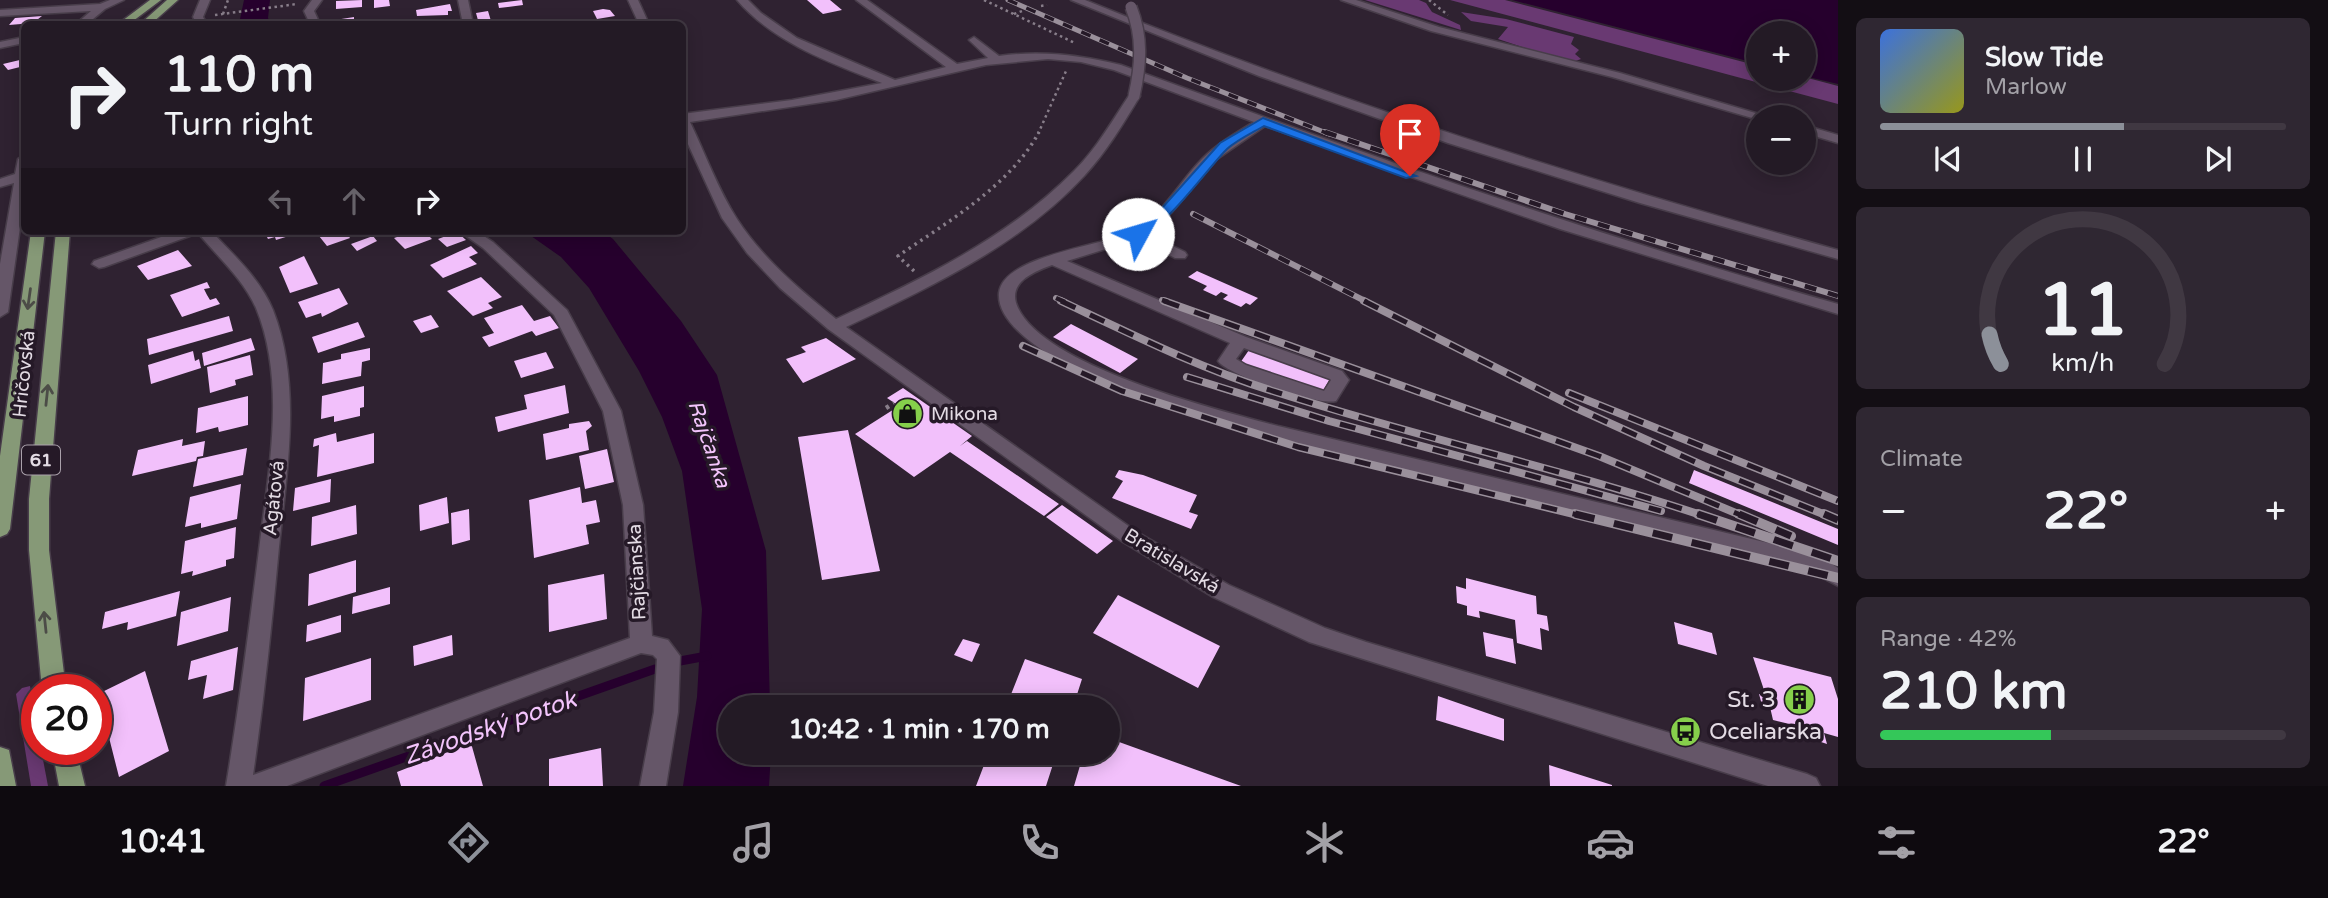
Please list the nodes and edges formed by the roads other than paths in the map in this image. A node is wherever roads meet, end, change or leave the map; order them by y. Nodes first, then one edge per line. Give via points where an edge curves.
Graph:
1 (119, 0) edge
2 (156, 0) edge
3 (173, 0) edge
4 (205, 0) edge
5 (317, 0) edge
6 (463, 0) edge
7 (633, 0) edge
8 (742, 0) edge
9 (861, 0) edge
10 (1076, 0) edge
11 (1346, 0) edge
12 (1129, 3) edge
13 (100, 7) junction
14 (0, 13) edge
15 (85, 21) edge
16 (127, 21) edge
17 (148, 21) edge
18 (200, 21) edge
19 (313, 21) edge
20 (467, 21) edge
21 (643, 21) edge
22 (974, 40) dead end
23 (21, 41) edge
24 (0, 45) edge
25 (995, 58) junction
26 (955, 68) junction
27 (895, 84) junction
28 (1746, 112) edge
29 (686, 118) edge
30 (1263, 122) junction
31 (686, 125) edge
32 (1816, 133) edge
33 (1838, 139) edge
34 (21, 176) joint
35 (0, 183) edge
36 (1138, 234) junction
37 (37, 235) edge
38 (63, 235) edge
39 (181, 235) edge
40 (208, 235) edge
41 (472, 235) edge
42 (1838, 255) edge
43 (1180, 256) dead end
44 (1053, 260) junction
45 (99, 264) dead end
46 (0, 308) edge
47 (1838, 309) edge
48 (834, 326) junction
49 (1240, 341) junction
50 (0, 529) edge
51 (1838, 578) edge
52 (641, 643) junction
53 (52, 674) edge
54 (0, 758) edge
55 (67, 765) edge
56 (3, 786) edge
57 (72, 786) edge
58 (239, 786) edge
59 (255, 786) edge
60 (653, 786) edge
61 (1807, 786) edge

1 - 13 street
2 - 16 main road
3 - 17 main road
4 - 18 street
5 - 19 street via 309,11
6 - 20 street
7 - 21 street
8 - 27 street via 805,46
9 - 26 street
10 - 42 street via 1215,57 1386,118 1607,189
11 - 28 street via 1435,29
12 - 48 street, bridge via 1142,40 1140,71 1134,96 1097,155 1053,197 999,237 953,266
13 - 14 street
13 - 15 street
22 - 25 street
23 - 24 street
25 - 26 street
25 - 30 street via 1048,55 1097,61
26 - 27 street
27 - 29 street
30 - 36 street via 1224,145
30 - 47 street via 1533,217
31 - 48 street, Bratislavská via 729,218 752,250
32 - 33 street
34 - 35 street
34 - 46 street, Hričovská
36 - 43 street
36 - 44 street
37 -> 50 main road, Hričovská / 61
53 -> 38 main road, Hričovská / 61 via 41,575 39,499
39 - 45 street
40 - 58 street, Agátová via 239,270 265,310 279,372 279,455 255,684
41 - 52 street, Rajčianska via 561,313 612,411 633,505
44 - 49 street
44 - 51 street via 1022,271 1007,286 1006,302 1018,324 1094,372 1208,415 1789,556
48 - 61 street, Bratislavská via 1130,537 1174,566 1268,615 1366,652
49 - 49 street via 1336,375 1340,380 1330,397 1323,397 1229,365 1226,361
52 - 59 street, Rajčianska
52 - 60 street via 660,647 669,656 666,712
54 - 56 main road
55 - 57 main road

